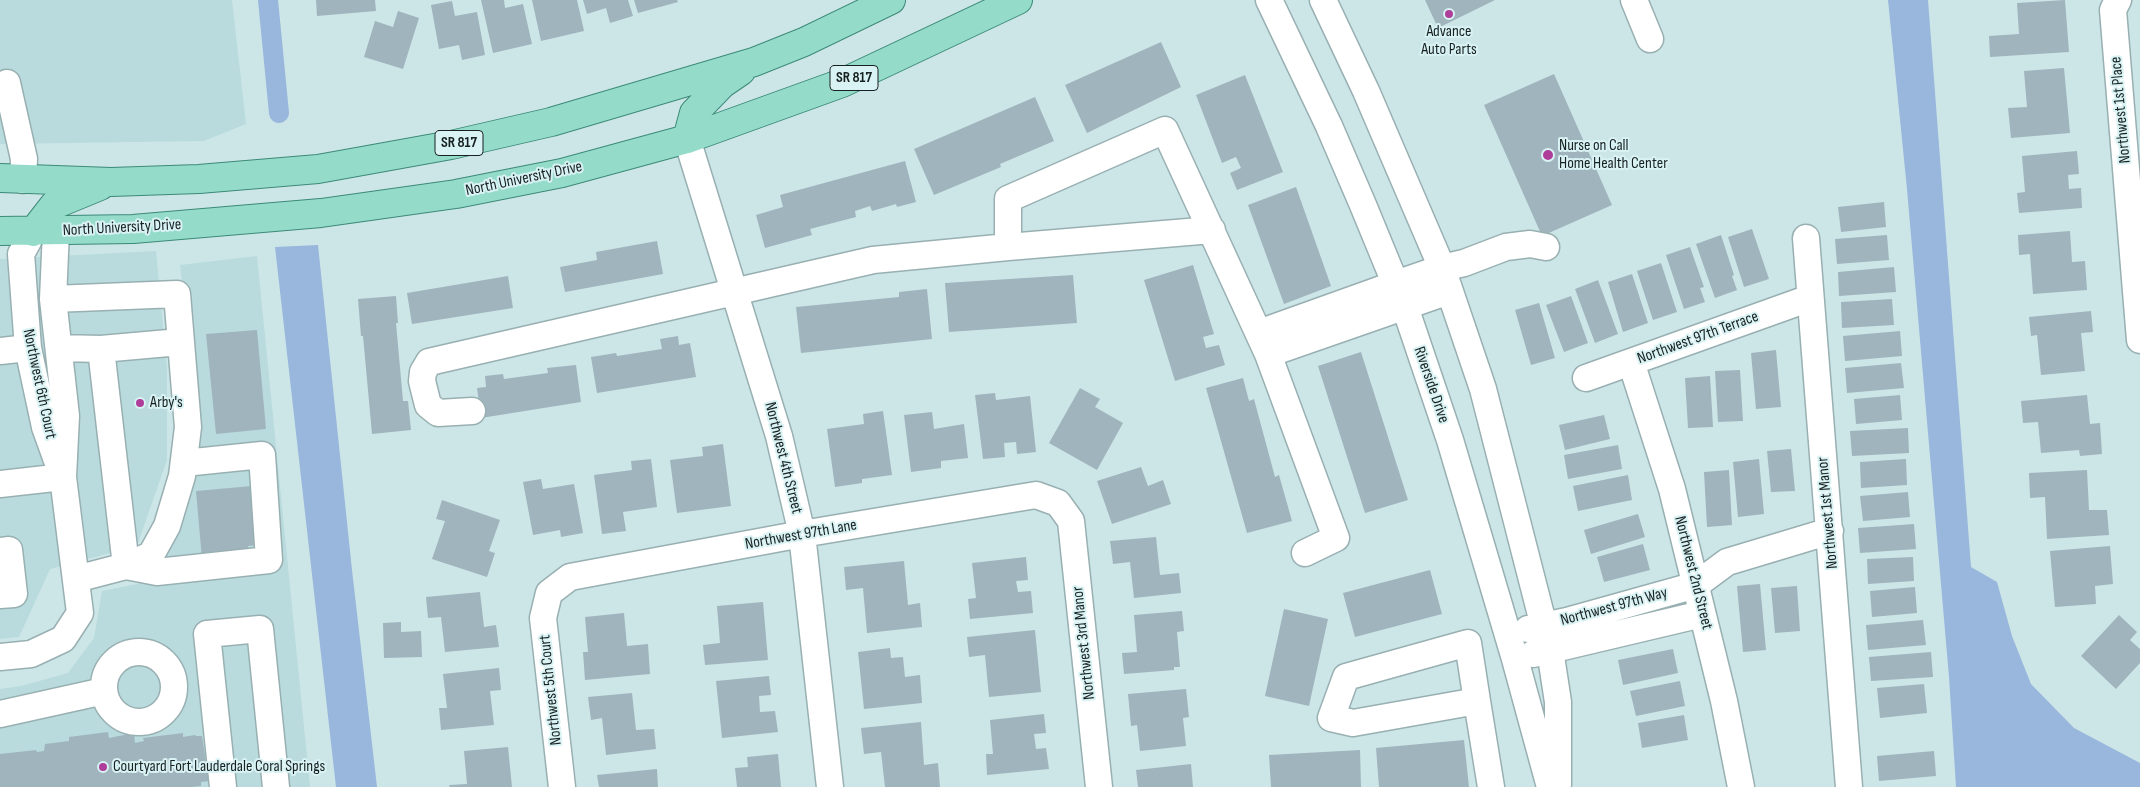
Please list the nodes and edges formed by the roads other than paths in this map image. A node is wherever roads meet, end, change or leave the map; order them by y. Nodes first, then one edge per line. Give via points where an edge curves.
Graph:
1 (891, 0) edge
2 (1018, 0) edge
3 (1268, 0) edge
4 (1323, 0) edge
5 (1634, 0) edge
6 (2118, 0) edge
7 (1650, 39) dead end
8 (754, 62) junction
9 (7, 83) dead end
10 (687, 138) junction
11 (12, 179) edge
12 (111, 182) junction
13 (0, 200) edge
14 (0, 230) edge
15 (1212, 230) junction
16 (44, 231) junction
17 (1806, 238) dead end
18 (1008, 247) junction
19 (1546, 247) dead end
20 (1445, 280) junction
21 (735, 294) junction
22 (1400, 296) junction
23 (1810, 298) junction
24 (54, 299) junction
25 (2140, 340) edge
26 (180, 342) junction
27 (1264, 344) junction
28 (28, 348) junction
29 (58, 348) junction
30 (101, 349) junction
31 (0, 350) edge
32 (1632, 362) junction
33 (1586, 378) dead end
34 (472, 411) dead end
35 (184, 463) junction
36 (63, 477) junction
37 (0, 484) edge
38 (1058, 503) joint
39 (1830, 531) junction
40 (802, 534) junction
41 (0, 551) edge
42 (1305, 553) dead end
43 (126, 566) junction
44 (76, 579) junction
45 (1696, 585) junction
46 (549, 593) joint
47 (0, 595) edge
48 (1702, 614) junction
49 (1507, 633) junction
50 (1547, 638) junction
51 (0, 657) edge
52 (1515, 659) junction
53 (211, 678) junction
54 (173, 682) junction
55 (104, 691) junction
56 (1477, 701) junction
57 (0, 714) edge
58 (223, 787) edge
59 (276, 787) edge
60 (562, 787) edge
61 (830, 787) edge
62 (1099, 787) edge
63 (1491, 787) edge
64 (1550, 787) edge
65 (1558, 787) edge
66 (1741, 787) edge
67 (1849, 787) edge

1 - 8 main road, SR 817
2 - 10 main road, North University Drive / SR 817 via 842,83
3 - 22 street, Riverside Drive via 1329,126
4 - 20 street via 1366,91
5 - 7 street
6 - 25 street, Northwest 1st Place via 2113,10
8 - 10 main road via 722,84 694,113
8 - 12 main road, SR 817 via 551,122 450,145 318,169
9 - 11 street via 24,159
10 - 16 main road, North University Drive / SR 817 via 562,172 456,194 255,219 133,229
10 - 21 street, Northwest 4th Street
11 - 12 main road, SR 817
11 - 13 main road
12 - 16 main road via 54,205
14 - 16 main road, North University Drive / SR 817
15 - 18 street
15 - 18 street via 1165,130 1008,199
15 - 27 street
16 - 24 street, Northwest 6th Court
16 - 28 street, Northwest 6th Court via 21,254
17 - 23 street, Northwest 1st Manor
18 - 21 street via 873,260
19 - 20 street via 1530,244 1506,248 1464,263
20 - 22 street
20 - 50 street via 1482,389
21 - 34 street via 429,362 422,381 428,404 438,413
21 - 40 street, Northwest 4th Street via 779,436
22 - 27 street
22 - 49 street, Riverside Drive via 1450,440
23 - 32 street, Northwest 97th Terrace
23 - 39 street, Northwest 1st Manor
24 - 26 street via 177,294
24 - 29 street, Northwest 6th Court
26 - 30 street
26 - 35 street via 188,427
27 - 42 street via 1336,538
28 - 31 street
28 - 36 street, Northwest 6th Court via 46,427
29 - 30 street
29 - 36 street, Northwest 6th Court via 66,416
30 - 43 street
32 - 33 street, Northwest 97th Terrace
32 - 45 street, Northwest 2nd Street via 1672,489
35 - 43 street via 167,526 155,548 151,555
35 - 43 street via 262,455 269,560 157,572
36 - 37 street
36 - 44 street, Northwest 6th Court
38 - 40 street, Northwest 97th Lane via 1036,495
38 - 62 street, Northwest 3rd Manor via 1071,522
39 - 45 street, Northwest 97th Way via 1727,562
39 - 67 street, Northwest 1st Manor
40 - 46 street, Northwest 97th Lane via 570,577
40 - 61 street, Northwest 4th Street
41 - 47 street via 9,550 14,594
43 - 44 street
44 - 51 street, Northwest 6th Court via 80,613 63,639 31,654
45 - 48 street, Northwest 2nd Street
45 - 50 street, Northwest 97th Way
46 - 60 street, Northwest 5th Court via 543,618
48 - 50 street, Northwest 97th Way
48 - 66 street, Northwest 2nd Street
49 - 50 street, Northwest 97th Way
49 - 52 street, Riverside Drive
50 - 52 street, Northwest 97th Way
50 - 65 street via 1558,702
52 - 64 street, Riverside Drive
53 - 54 street
53 - 58 street
53 - 59 street via 206,634 260,629
54 - 55 street via 170,701 161,713 138,722 120,716 107,701
54 - 55 street via 158,657 139,651 112,663 104,681
55 - 57 street
56 - 56 street via 1353,723 1331,718 1346,677 1468,643
56 - 63 street

